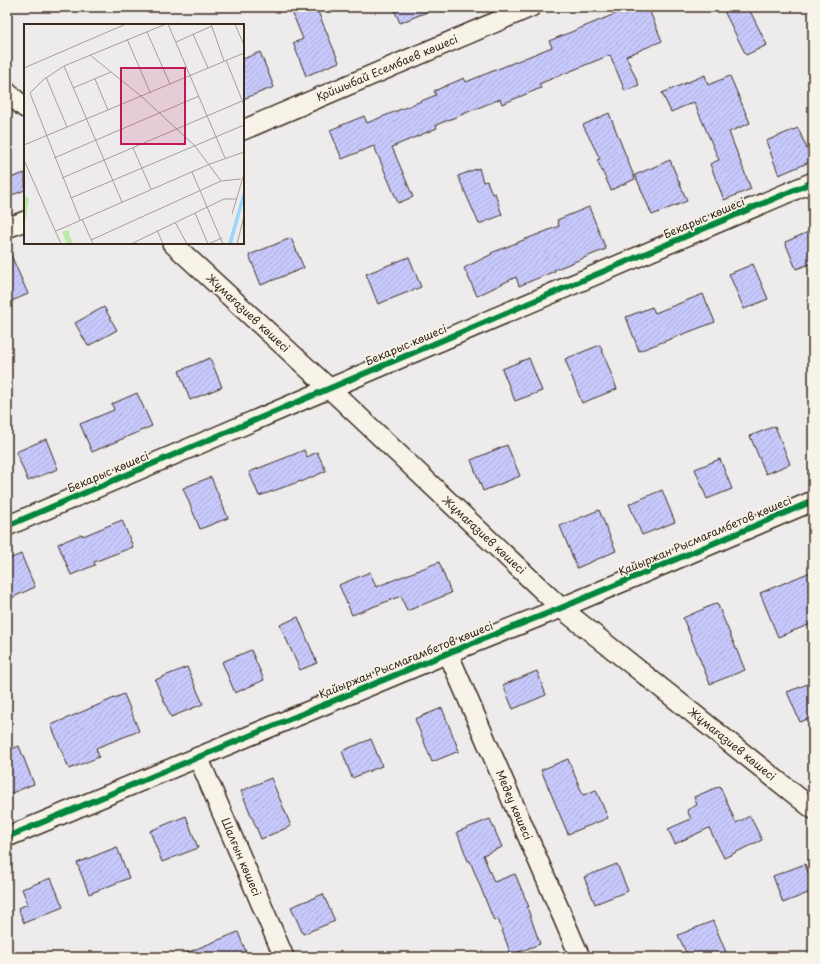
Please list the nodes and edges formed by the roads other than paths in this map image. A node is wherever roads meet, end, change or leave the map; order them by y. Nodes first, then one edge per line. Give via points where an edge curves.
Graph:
1 (531, 7) edge
2 (7, 92) edge
3 (24, 107) edge
4 (244, 130) edge
5 (813, 182) edge
6 (24, 221) edge
7 (7, 228) edge
8 (173, 244) edge
9 (330, 388) junction
10 (813, 500) edge
11 (7, 526) edge
12 (561, 608) junction
13 (448, 653) junction
14 (198, 758) junction
15 (813, 808) edge
16 (7, 838) edge
17 (284, 957) edge
18 (580, 957) edge

1 - 4 street, Қойшыбай Есембаев көшесі
2 - 3 street
5 - 9 street, Бекарыс көшесі
6 - 7 street
8 - 9 street, Жұмағазиев көшесі
9 - 11 street, Бекарыс көшесі
9 - 12 street, Жұмағазиев көшесі
10 - 12 street, Қайыржан Рысмағамбетов көшесі
12 - 13 street, Қайыржан Рысмағамбетов көшесі
12 - 15 street, Жұмағазиев көшесі
13 - 14 street, Қайыржан Рысмағамбетов көшесі
13 - 18 street, Медеу көшесі
14 - 16 street, Қайыржан Рысмағамбетов көшесі
14 - 17 street, Шалғын көшесі

